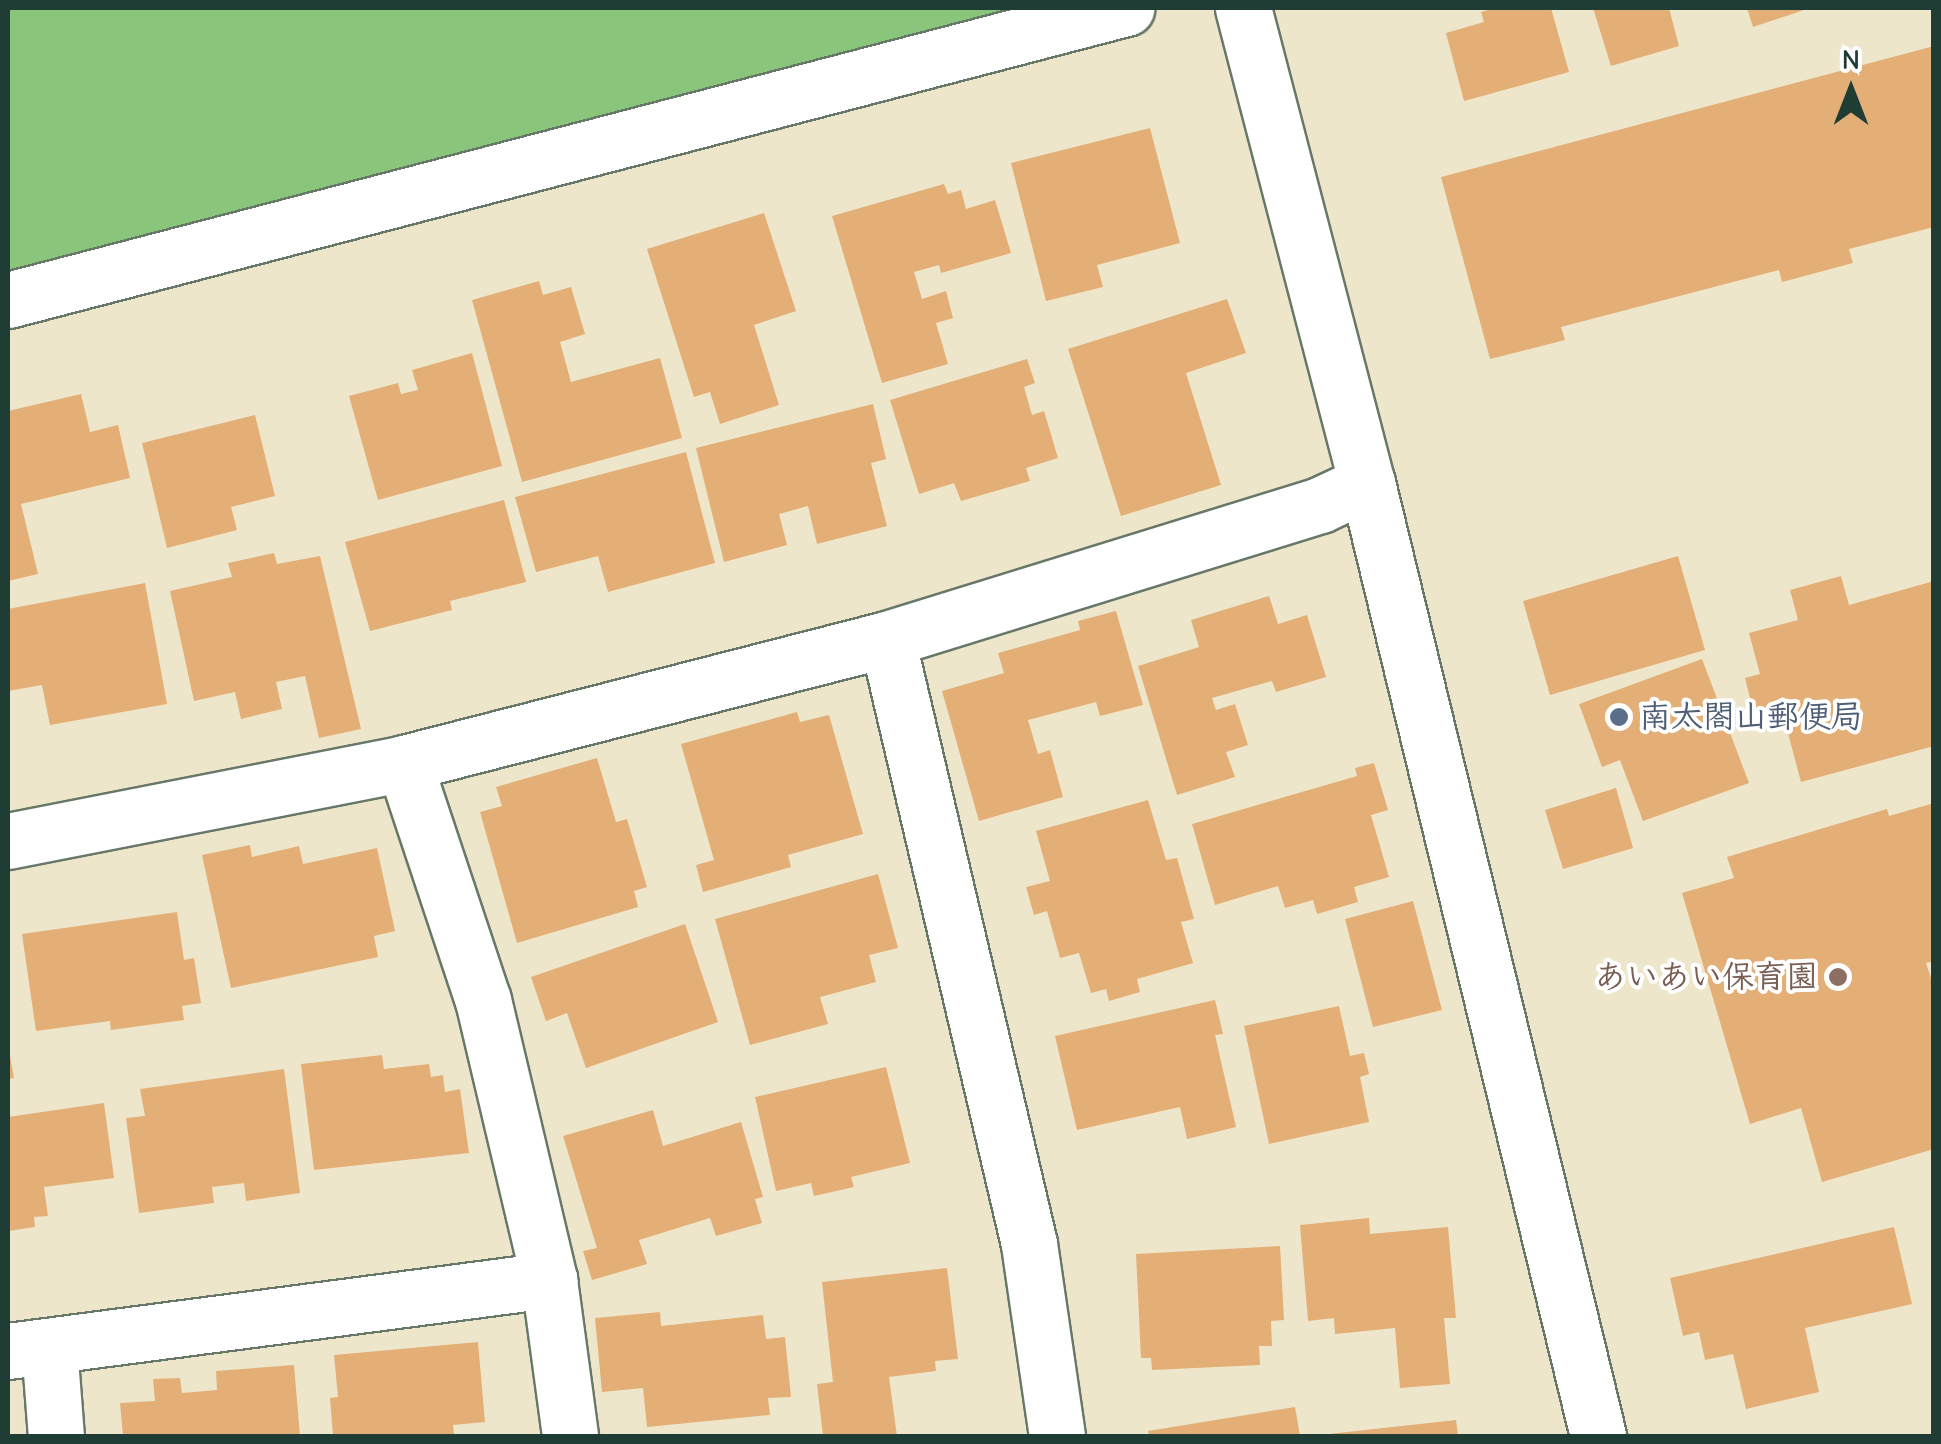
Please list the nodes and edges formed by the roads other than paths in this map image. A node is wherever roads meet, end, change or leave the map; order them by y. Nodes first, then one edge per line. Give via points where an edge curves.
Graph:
1 (1126, 8) edge
2 (1243, 8) edge
3 (8, 300) edge
4 (1367, 484) junction
5 (887, 639) junction
6 (404, 763) junction
7 (8, 841) edge
8 (549, 1280) junction
9 (28, 1349) edge
10 (56, 1436) edge
11 (570, 1436) edge
12 (1057, 1436) edge
13 (1598, 1436) edge

1 - 3 street
2 - 4 street
4 - 5 street via 1320,505
4 - 13 street
5 - 6 street
5 - 12 street via 1029,1244
6 - 7 street
6 - 8 street via 483,1000
8 - 9 street
8 - 11 street
9 - 10 street

